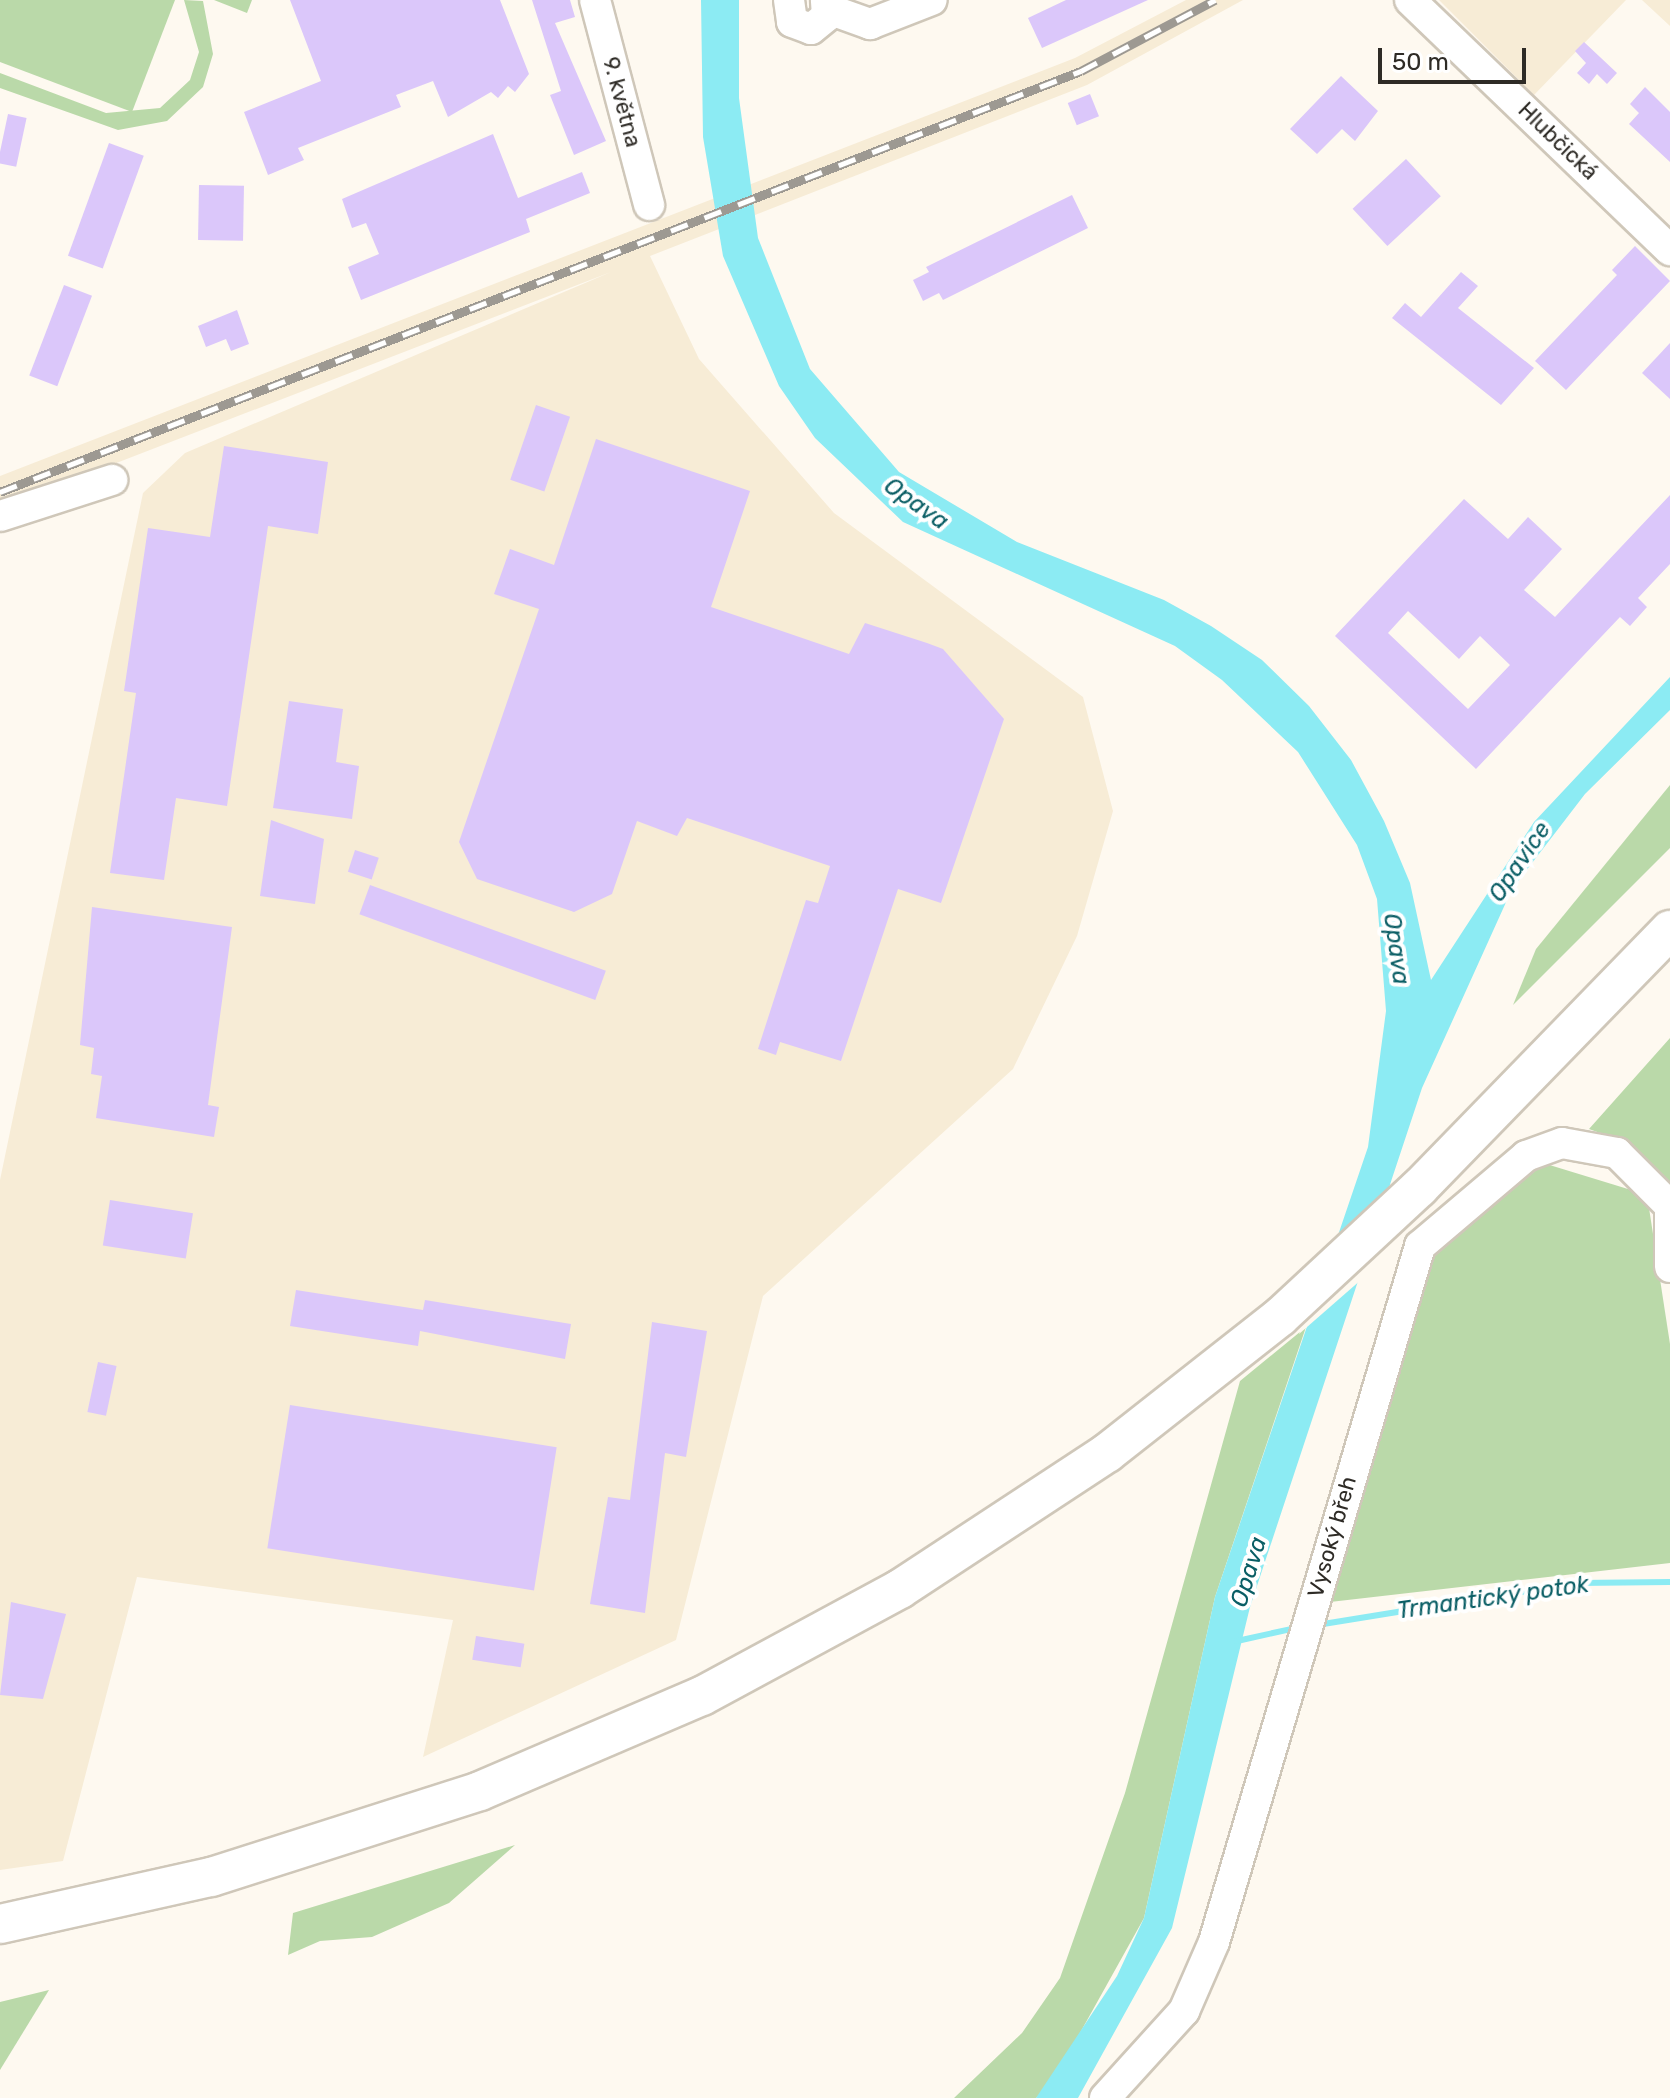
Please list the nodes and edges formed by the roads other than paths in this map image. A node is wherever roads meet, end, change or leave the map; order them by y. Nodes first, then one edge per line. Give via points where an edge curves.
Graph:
1 (595, 0) edge
2 (789, 0) edge
3 (932, 0) edge
4 (1410, 0) edge
5 (827, 5) edge
6 (649, 205) dead end
7 (1670, 250) edge
8 (112, 480) dead end
9 (0, 516) edge
10 (1670, 930) edge
11 (1670, 1206) edge
12 (1670, 1213) edge
13 (1670, 1267) edge
14 (0, 1924) edge
15 (1105, 2098) edge

1 - 6 street, 9. května
2 - 5 street via 788,15 804,29 823,22
3 - 5 street via 870,24
4 - 7 street, Hlubčická
8 - 9 street
10 - 14 main road via 1512,1096 1349,1255 1205,1379 1037,1502 848,1620 622,1733 421,1813 211,1877
11 - 15 street, Vysoký břeh via 1617,1153 1562,1143 1526,1156 1420,1246 1214,1942 1184,2011
12 - 13 street

